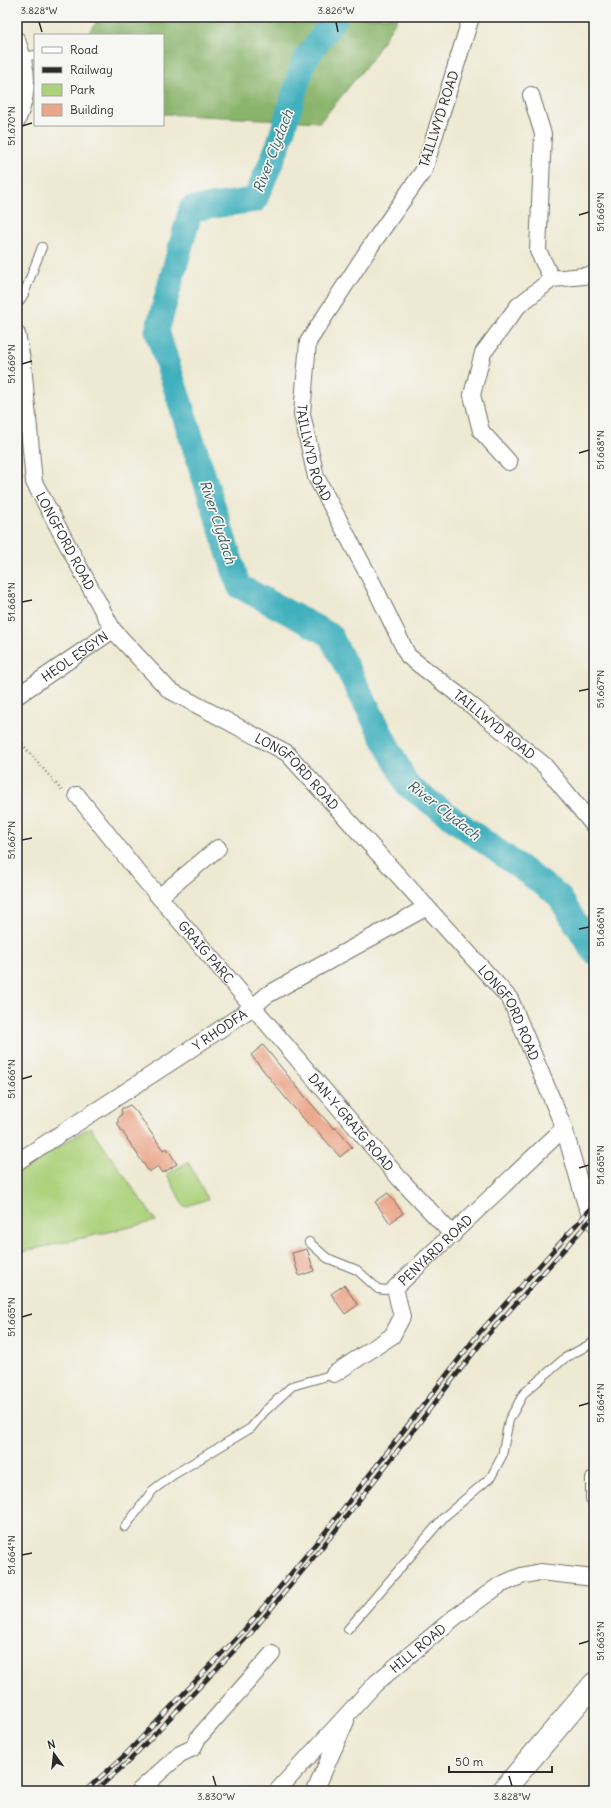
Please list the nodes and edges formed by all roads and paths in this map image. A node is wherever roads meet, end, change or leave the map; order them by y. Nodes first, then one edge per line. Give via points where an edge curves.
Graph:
1 (471, 17) edge
2 (17, 40) edge
3 (29, 56) edge
4 (531, 95) dead end
5 (17, 121) edge
6 (42, 247) dead end
7 (594, 275) edge
8 (552, 279) junction
9 (17, 305) edge
10 (17, 334) edge
11 (509, 462) dead end
12 (113, 630) junction
13 (17, 696) edge
14 (17, 738) edge
15 (77, 795) joint
16 (594, 826) edge
17 (218, 848) dead end
18 (159, 897) junction
19 (427, 907) junction
20 (253, 1007) junction
21 (564, 1128) junction
22 (17, 1162) edge
23 (594, 1223) edge
24 (453, 1235) junction
25 (309, 1242) dead end
26 (395, 1288) junction
27 (594, 1342) edge
28 (334, 1374) joint
29 (594, 1479) edge
30 (594, 1500) edge
31 (125, 1527) dead end
32 (594, 1578) edge
33 (348, 1629) dead end
34 (272, 1654) dead end
35 (594, 1684) edge
36 (352, 1709) junction
37 (139, 1791) edge
38 (277, 1791) edge
39 (314, 1791) edge
40 (503, 1791) edge

1 - 16 street, TAILLWYD ROAD via 424,170 308,342 302,414 316,478 408,656 544,765
2 - 3 street
3 - 5 street via 24,103
4 - 8 street via 543,134 538,251
6 - 9 lane via 24,294
7 - 8 street
8 - 11 street via 518,306 483,353 472,395 481,432
10 - 12 street, LONGFORD ROAD via 23,365 34,482
12 - 13 street, HEOL ESGYN
12 - 19 street, LONGFORD ROAD via 169,690 287,753
14 - 15 path via 70,800
15 - 18 street, GRAIG PARC
17 - 18 street
18 - 20 street, GRAIG PARC
19 - 20 street, Y RHODFA via 267,995
19 - 21 street, LONGFORD ROAD via 510,999
20 - 22 street, Y RHODFA via 149,1082
20 - 24 street, DAN-Y-GRAIG ROAD via 399,1178
21 - 23 street, LONGFORD ROAD via 585,1202
21 - 24 street, PENYARD ROAD
24 - 26 street, PENYARD ROAD
25 - 26 lane via 327,1258 356,1270 378,1289
26 - 28 street, PENYARD ROAD via 402,1317 392,1336
27 - 33 lane via 565,1358 524,1393 509,1420 502,1456 491,1476 444,1516
28 - 31 lane via 292,1386 251,1428 153,1490
29 - 30 street
32 - 36 street, HILL ROAD via 540,1572 521,1576 500,1585 443,1627 376,1683
34 - 37 street via 198,1738 193,1748 180,1754
35 - 40 main road
36 - 38 street, HILL ROAD
36 - 39 street

